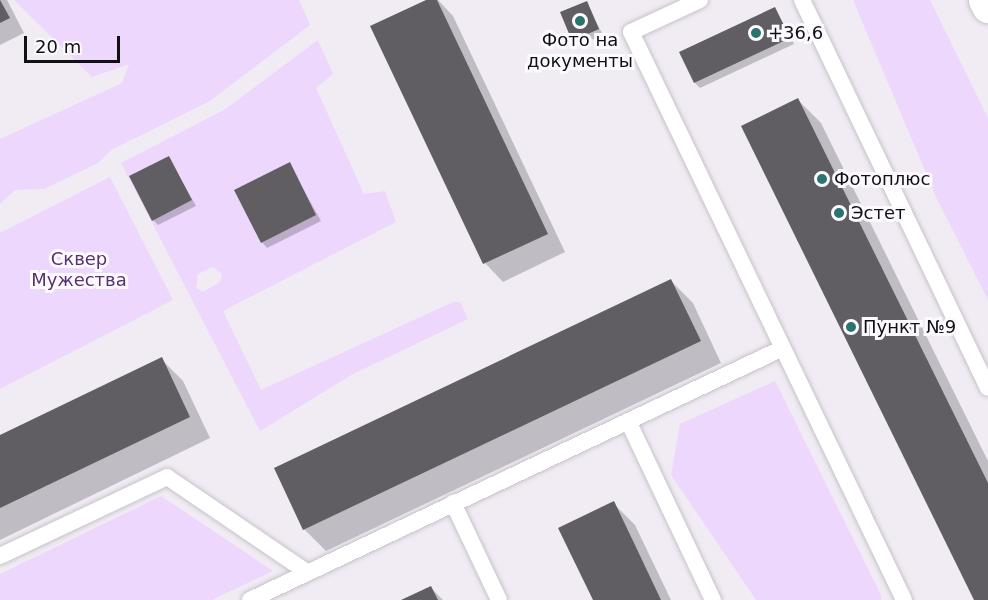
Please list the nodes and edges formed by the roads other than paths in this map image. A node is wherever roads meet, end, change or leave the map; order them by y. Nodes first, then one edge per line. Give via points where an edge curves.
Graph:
1 (700, 0) edge
2 (802, 0) edge
3 (985, 0) edge
4 (988, 6) edge
5 (781, 349) junction
6 (988, 388) edge
7 (628, 421) junction
8 (453, 503) junction
9 (0, 556) edge
10 (307, 572) junction
11 (250, 600) edge
12 (499, 600) edge
13 (713, 600) edge
14 (904, 600) edge

1 - 5 lane via 631,32
2 - 6 lane
3 - 4 main road
5 - 7 lane
5 - 14 lane
7 - 8 lane
7 - 13 lane
8 - 10 lane
8 - 12 lane
9 - 10 lane via 167,477
10 - 11 lane

